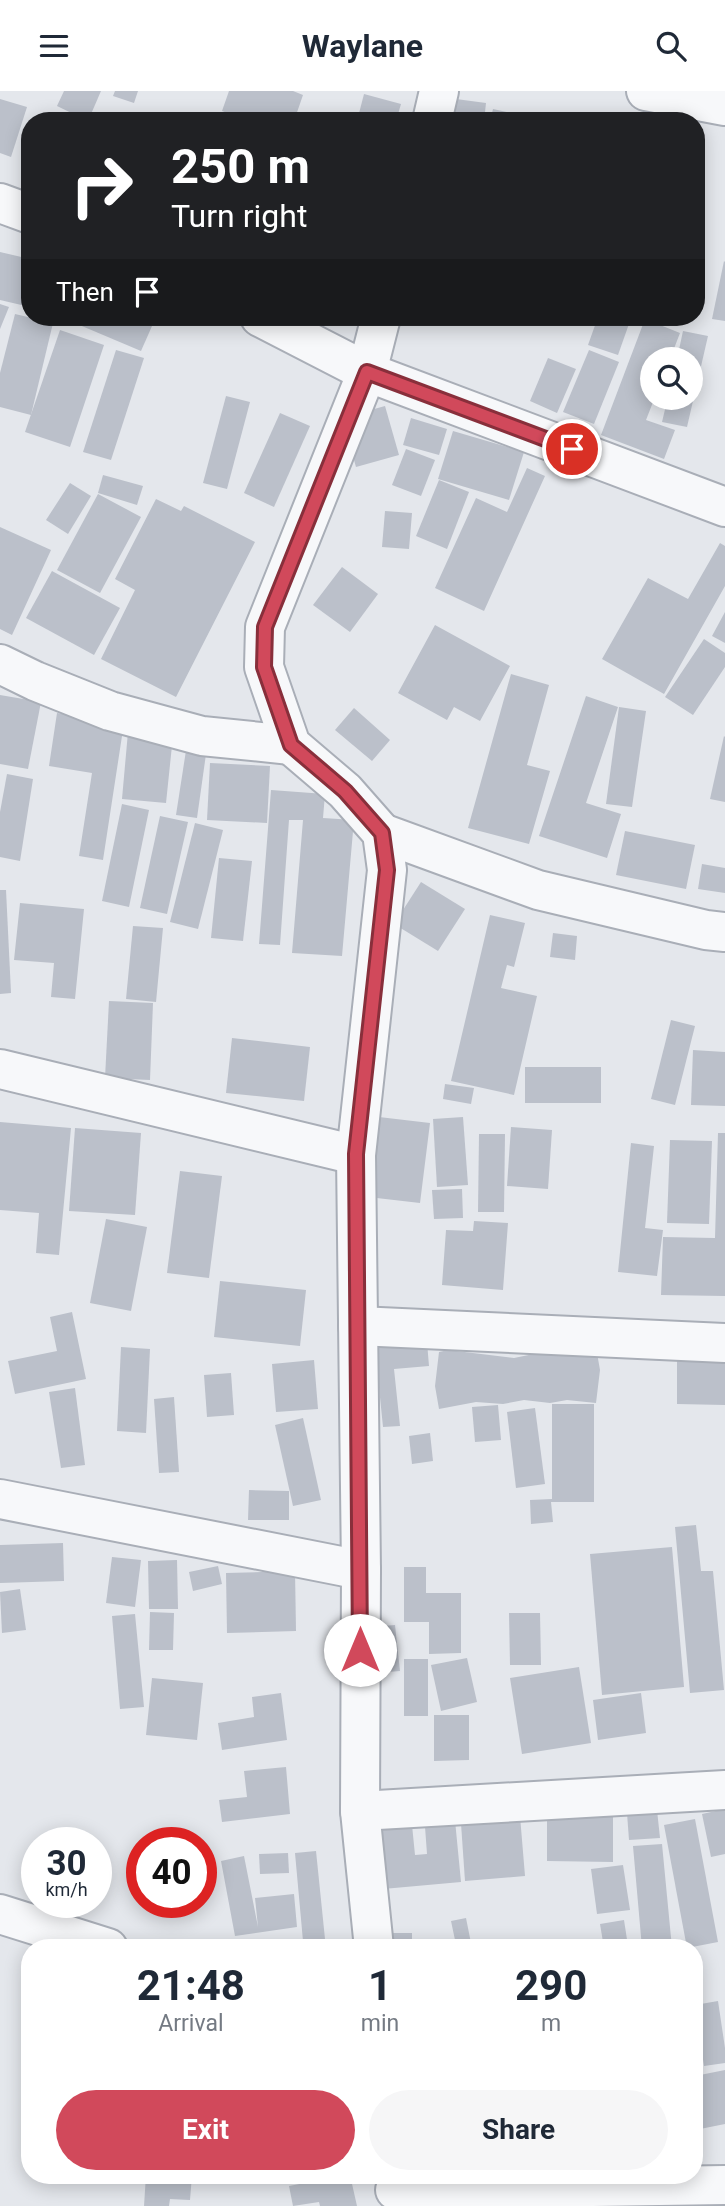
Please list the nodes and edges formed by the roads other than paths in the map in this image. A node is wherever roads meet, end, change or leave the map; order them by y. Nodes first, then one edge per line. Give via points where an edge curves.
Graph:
1 (439, 91) edge
2 (646, 91) edge
3 (725, 106) edge
4 (434, 112) edge
5 (0, 203) edge
6 (21, 211) edge
7 (278, 326) edge
8 (380, 326) edge
9 (367, 372) junction
10 (725, 507) edge
11 (0, 664) edge
12 (291, 745) junction
13 (382, 833) junction
14 (725, 932) edge
15 (0, 1069) edge
16 (356, 1154) junction
17 (358, 1326) junction
18 (725, 1343) edge
19 (0, 1499) edge
20 (361, 1570) junction
21 (725, 1790) edge
22 (360, 1811) junction
23 (0, 1914) edge
24 (79, 1939) edge
25 (373, 1939) edge
26 (725, 2185) edge
27 (396, 2190) edge

1 - 4 street
2 - 3 street
5 - 6 street
7 - 9 street
8 - 9 street
9 - 10 street
9 - 12 street via 265,627 264,667
11 - 12 street via 110,711 202,736
12 - 13 street via 345,791
13 - 14 street via 538,890
13 - 16 street via 387,870
15 - 16 street
16 - 17 street
17 - 18 street
17 - 20 street
19 - 20 street
20 - 22 street
21 - 22 street
22 - 25 street
23 - 24 street
26 - 27 street

